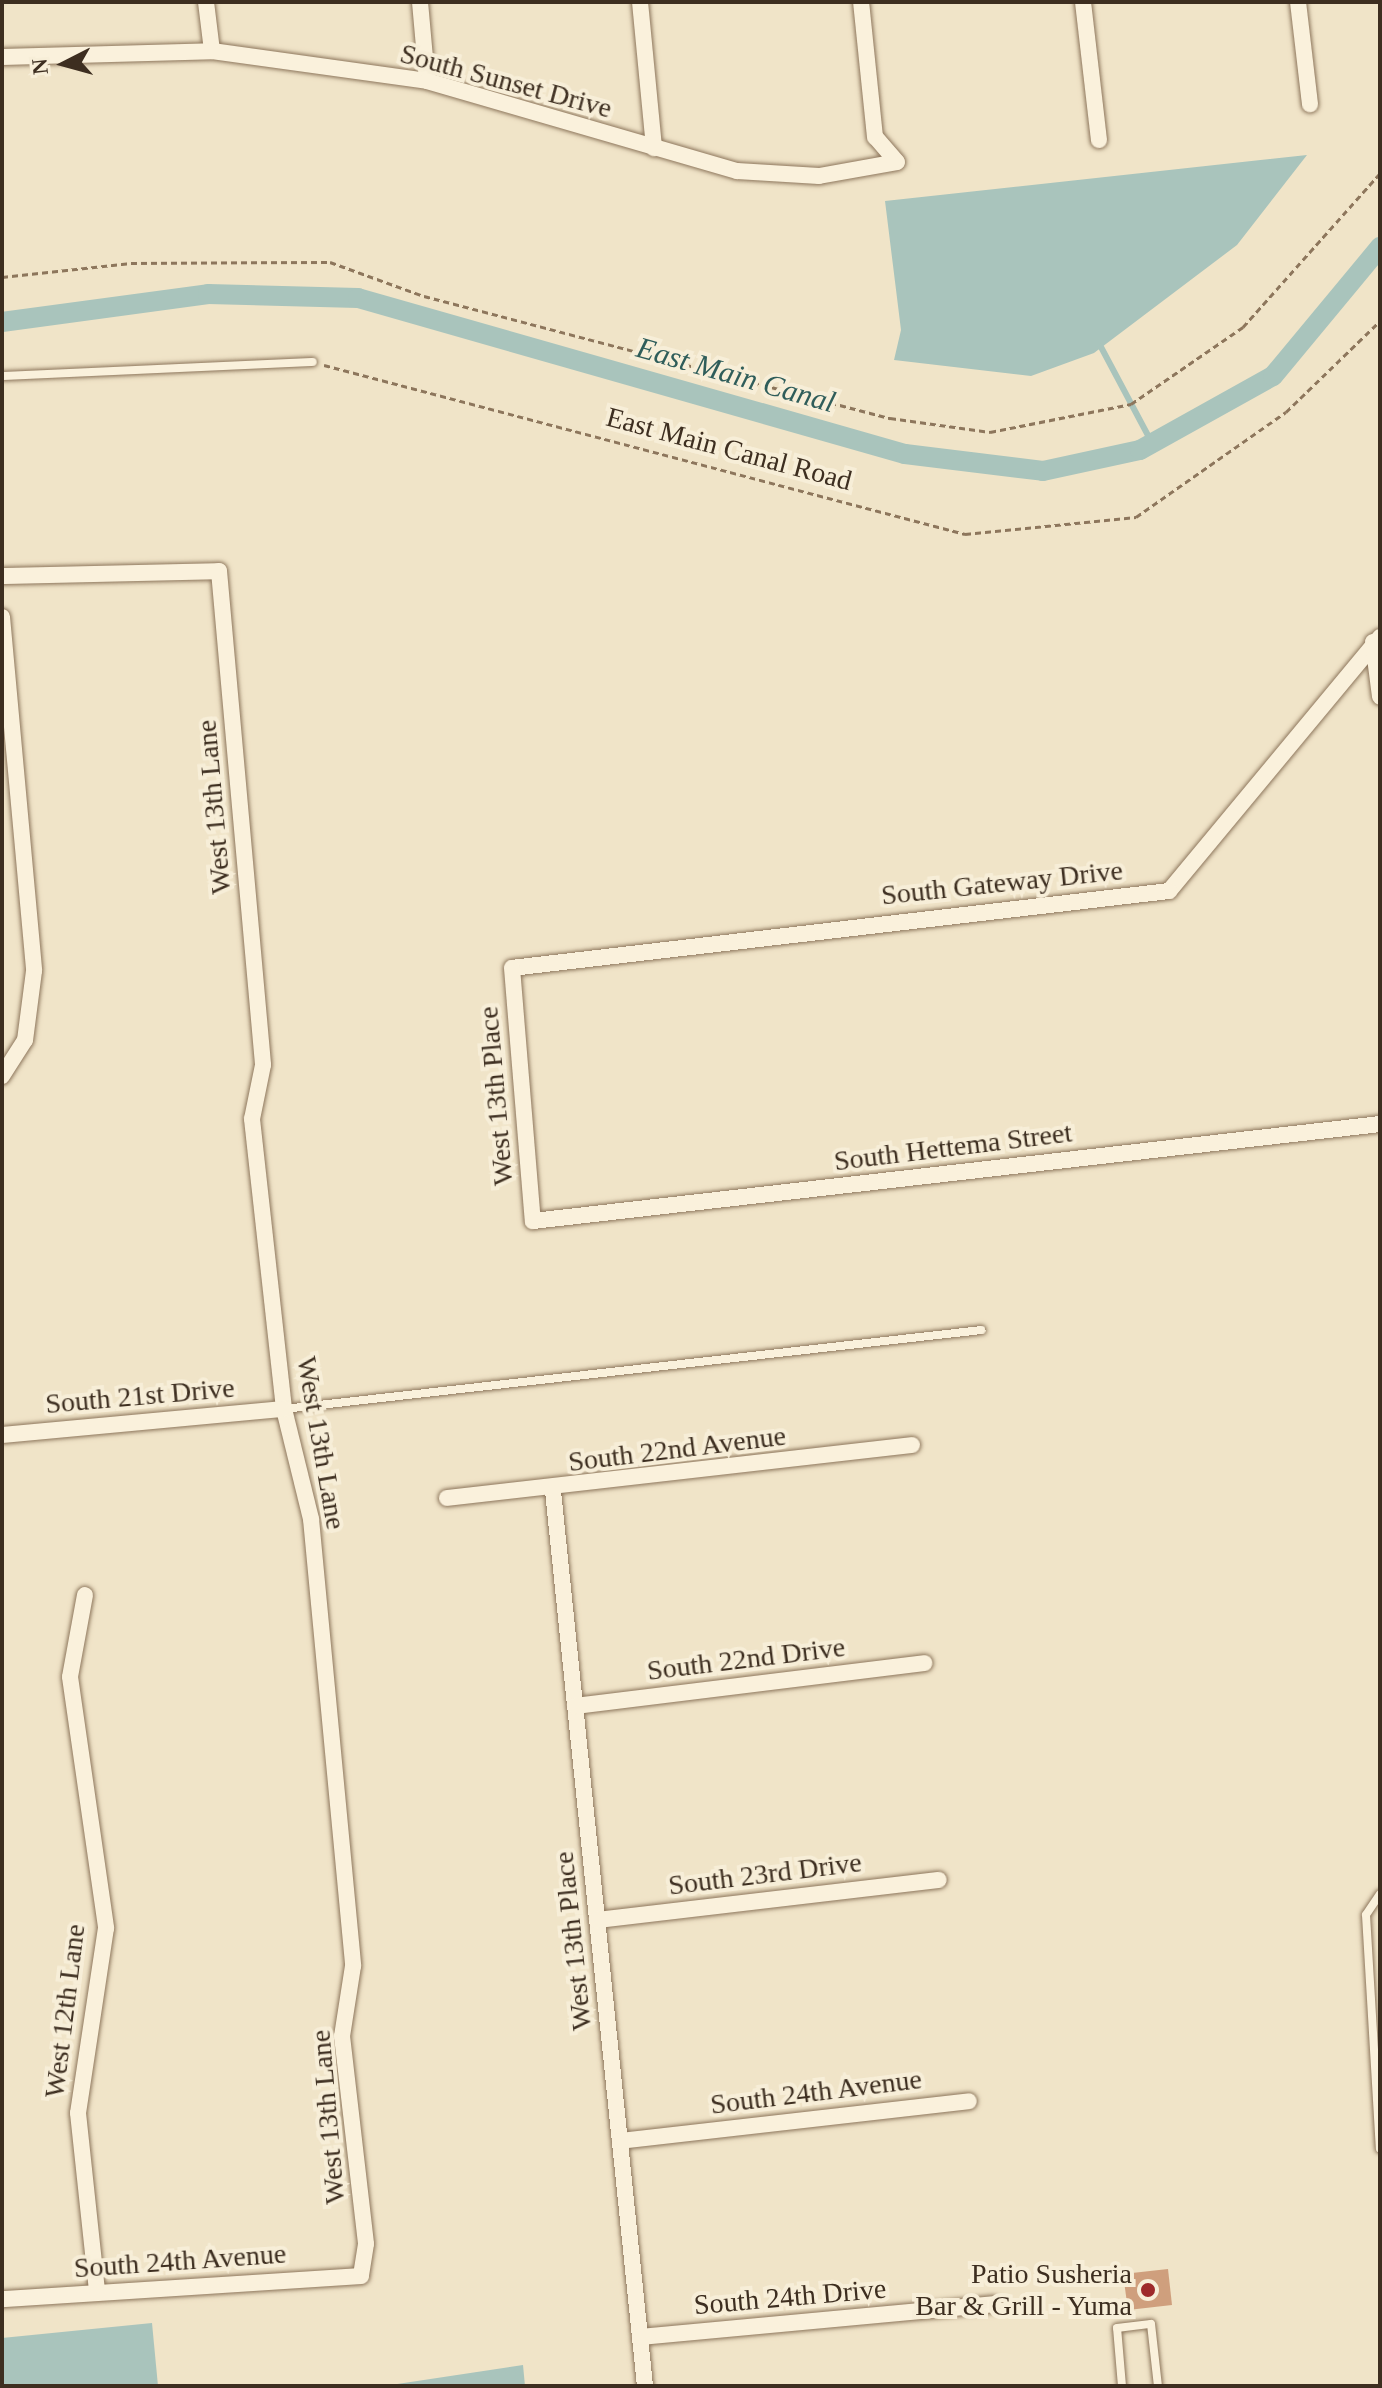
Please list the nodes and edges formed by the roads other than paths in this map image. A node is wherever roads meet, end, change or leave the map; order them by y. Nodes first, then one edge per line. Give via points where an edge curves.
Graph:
1 (206, 2) edge
2 (420, 2) edge
3 (640, 2) edge
4 (861, 2) edge
5 (1083, 2) edge
6 (1298, 2) edge
7 (212, 51) junction
8 (2, 57) edge
9 (427, 81) junction
10 (1310, 104) dead end
11 (1099, 140) dead end
12 (654, 148) junction
13 (313, 362) road end
14 (2, 376) edge
15 (2, 576) edge
16 (2, 617) edge
17 (1377, 640) edge
18 (1380, 697) edge
19 (512, 968) joint
20 (2, 1076) edge
21 (1380, 1124) edge
22 (533, 1221) joint
23 (982, 1330) dead end
24 (284, 1409) junction
25 (2, 1435) edge
26 (912, 1445) dead end
27 (553, 1491) junction
28 (447, 1498) dead end
29 (85, 1595) dead end
30 (924, 1663) dead end
31 (575, 1706) junction
32 (939, 1880) dead end
33 (1380, 1894) edge
34 (597, 1920) junction
35 (969, 2101) dead end
36 (620, 2141) junction
37 (1380, 2149) edge
38 (361, 2276) joint
39 (97, 2292) junction
40 (2, 2299) edge
41 (993, 2304) dead end
42 (640, 2337) junction
43 (645, 2386) edge
44 (1122, 2386) edge
45 (1158, 2386) edge

1 - 7 street
2 - 9 street
3 - 12 street
4 - 12 street, South Sunset Drive via 875,137 897,162 819,176 737,171
5 - 11 street
6 - 10 street
7 - 8 street, South Sunset Drive
7 - 9 street, South Sunset Drive
9 - 12 street, South Sunset Drive
13 - 14 lane
15 - 24 street, West 13th Lane via 219,571 263,1065 252,1119
16 - 20 street via 34,971 25,1040
17 - 18 street
17 - 19 street, South Gateway Drive via 1169,891
19 - 22 street, West 13th Place
21 - 22 street, South Hettema Street
23 - 24 lane
24 - 25 street, South 21st Drive
24 - 38 street, West 13th Lane via 311,1519 353,1966 342,2036 366,2244
26 - 27 street, South 22nd Avenue
27 - 28 street, South 22nd Avenue
27 - 31 street, West 13th Place
29 - 39 street, West 12th Lane via 70,1677 106,1928 78,2113
30 - 31 street, South 22nd Drive
31 - 34 street, West 13th Place
32 - 34 street, South 23rd Drive
33 - 37 lane via 1366,1915
34 - 36 street, West 13th Place
35 - 36 street, South 24th Avenue
36 - 42 street, West 13th Place
38 - 39 street, South 24th Avenue
39 - 40 street, South 24th Avenue
41 - 42 street, South 24th Drive
42 - 43 street, West 13th Place
44 - 45 lane via 1117,2328 1151,2324

